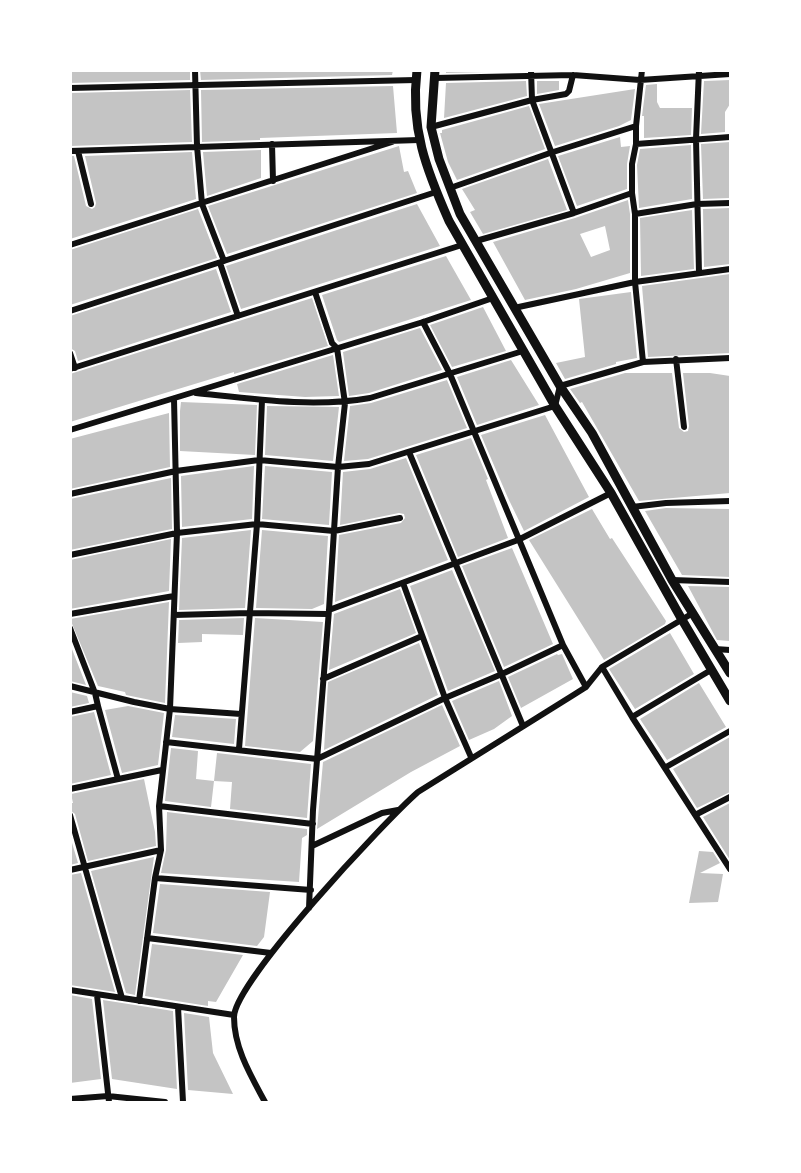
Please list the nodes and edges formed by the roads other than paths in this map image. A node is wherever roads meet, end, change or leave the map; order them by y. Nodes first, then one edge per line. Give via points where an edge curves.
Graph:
1 (195, 70) edge
2 (642, 70) edge
3 (531, 73) edge
4 (699, 73) edge
5 (435, 74) edge
6 (730, 74) edge
7 (416, 75) edge
8 (573, 75) junction
9 (640, 80) junction
10 (195, 85) junction
11 (70, 88) edge
12 (531, 100) junction
13 (636, 126) junction
14 (431, 127) junction
15 (730, 138) edge
16 (696, 139) junction
17 (399, 140) junction
18 (418, 140) junction
19 (272, 144) junction
20 (636, 144) junction
21 (197, 146) junction
22 (70, 151) edge
23 (78, 151) junction
24 (550, 153) junction
25 (273, 181) junction
26 (450, 188) junction
27 (436, 192) junction
28 (632, 193) junction
29 (730, 203) edge
30 (91, 204) dead end
31 (202, 204) junction
32 (697, 204) junction
33 (574, 213) junction
34 (635, 214) junction
35 (476, 241) junction
36 (70, 245) edge
37 (462, 245) junction
38 (222, 262) junction
39 (730, 269) edge
40 (699, 273) junction
41 (635, 282) junction
42 (315, 292) junction
43 (493, 298) junction
44 (514, 308) junction
45 (70, 311) edge
46 (238, 316) junction
47 (423, 322) junction
48 (337, 348) junction
49 (523, 351) junction
50 (70, 353) edge
51 (730, 358) edge
52 (675, 359) junction
53 (644, 362) junction
54 (73, 369) edge
55 (450, 374) junction
56 (560, 386) junction
57 (192, 393) junction
58 (174, 399) junction
59 (262, 400) junction
60 (345, 403) junction
61 (555, 406) junction
62 (684, 427) dead end
63 (70, 430) edge
64 (474, 432) junction
65 (409, 452) junction
66 (259, 460) junction
67 (338, 467) junction
68 (176, 471) junction
69 (70, 494) edge
70 (611, 494) junction
71 (730, 501) edge
72 (632, 507) junction
73 (400, 518) dead end
74 (256, 525) junction
75 (334, 531) junction
76 (177, 533) junction
77 (518, 540) junction
78 (70, 555) edge
79 (456, 563) junction
80 (672, 580) junction
81 (730, 582) edge
82 (404, 583) junction
83 (174, 596) junction
84 (328, 612) junction
85 (249, 613) junction
86 (693, 613) junction
87 (70, 614) edge
88 (174, 615) junction
89 (681, 618) junction
90 (70, 628) edge
91 (422, 636) junction
92 (563, 645) junction
93 (715, 649) junction
94 (730, 650) edge
95 (602, 667) junction
96 (711, 670) junction
97 (730, 672) edge
98 (502, 674) junction
99 (323, 679) junction
100 (70, 686) edge
101 (586, 687) junction
102 (95, 693) junction
103 (445, 698) junction
104 (730, 701) edge
105 (98, 706) junction
106 (170, 709) junction
107 (70, 712) edge
108 (242, 714) junction
109 (632, 717) junction
110 (523, 726) junction
111 (730, 731) edge
112 (166, 742) junction
113 (239, 749) junction
114 (471, 757) junction
115 (317, 759) junction
116 (666, 767) junction
117 (162, 770) junction
118 (118, 779) junction
119 (70, 789) edge
120 (730, 796) edge
121 (159, 806) junction
122 (398, 810) junction
123 (696, 814) junction
124 (70, 815) edge
125 (313, 824) junction
126 (312, 846) junction
127 (161, 850) junction
128 (730, 865) edge
129 (85, 867) junction
130 (70, 870) edge
131 (155, 878) junction
132 (311, 890) junction
133 (309, 909) junction
134 (147, 938) junction
135 (271, 953) junction
136 (70, 990) edge
137 (97, 995) junction
138 (122, 999) junction
139 (139, 1001) junction
140 (178, 1007) junction
141 (234, 1015) junction
142 (70, 1099) edge
143 (109, 1099) edge
144 (165, 1102) edge
145 (183, 1102) edge
146 (265, 1102) edge

1 - 10 street
2 - 9 street
3 - 5 street
3 - 8 street
3 - 12 street
4 - 6 street
4 - 9 street
4 - 16 street
5 - 14 main road
7 - 10 street
7 - 18 main road
8 - 9 street
8 - 12 street via 566,94
9 - 13 street
10 - 11 street
10 - 21 street
12 - 14 street
12 - 24 street
13 - 20 street
13 - 24 street
14 - 26 main road
15 - 16 street
16 - 20 street
16 - 32 street
17 - 18 street
17 - 19 street
17 - 25 street
18 - 27 main road
19 - 21 street
19 - 25 street
20 - 28 street
21 - 23 street
21 - 31 street
22 - 23 street
23 - 30 street
24 - 26 street
24 - 33 street
25 - 31 street
26 - 35 main road
27 - 37 main road
27 - 38 street
28 - 33 street
28 - 34 street
29 - 32 street
31 - 36 street
31 - 38 street
32 - 34 street
32 - 40 street
33 - 35 street
34 - 41 street
35 - 44 main road
37 - 42 street
37 - 43 main road
38 - 45 street
38 - 46 street
39 - 40 street
40 - 41 street
41 - 44 street
41 - 53 street
42 - 46 street
42 - 48 street
43 - 47 street
43 - 49 main road
44 - 56 main road
46 - 54 street
47 - 48 street
47 - 55 street
48 - 57 street
48 - 60 street
49 - 55 street
49 - 61 main road
50 - 54 street
51 - 52 street
52 - 53 street
52 - 62 street
53 - 56 street
55 - 60 street
55 - 64 street
56 - 61 street
56 - 72 main road via 592,433
57 - 58 street
57 - 59 street
58 - 63 street
58 - 68 street
59 - 60 street
59 - 66 street
60 - 67 street
61 - 64 street
61 - 70 main road
64 - 65 street
64 - 77 street
65 - 67 street via 369,464
65 - 79 street
66 - 67 street
66 - 68 street
66 - 74 street
67 - 75 street
68 - 69 street
68 - 76 street
70 - 77 street
70 - 89 main road
71 - 72 street
72 - 80 main road
73 - 75 street
74 - 75 street
74 - 76 street
74 - 85 street
75 - 84 street
76 - 78 street
76 - 83 street
77 - 79 street
77 - 92 street
79 - 82 street
79 - 98 street
80 - 81 street
80 - 86 main road
82 - 84 street
82 - 91 street
83 - 87 street
83 - 88 street
84 - 85 street
84 - 99 street
85 - 88 street
85 - 108 street
86 - 89 street
86 - 93 main road
88 - 106 street
89 - 95 street
89 - 96 main road
90 - 102 street
91 - 99 street
91 - 103 street
92 - 98 street
92 - 101 street
93 - 94 street
93 - 97 main road
95 - 101 street
95 - 109 street
96 - 104 main road
96 - 109 street
98 - 103 street
98 - 110 street
99 - 115 street
100 - 102 street
101 - 110 street
102 - 105 street
102 - 106 street
103 - 114 street
103 - 115 street
105 - 107 street
105 - 118 street
106 - 108 street
106 - 112 street
108 - 113 street
109 - 116 street
110 - 114 street
111 - 116 street
112 - 113 street
112 - 117 street
113 - 115 street
114 - 122 street
115 - 125 street
116 - 123 street
117 - 118 street
117 - 121 street
118 - 119 street
120 - 123 street
121 - 125 street
121 - 127 street
122 - 126 street via 382,813
122 - 133 street
123 - 128 street
124 - 129 street
125 - 126 street
126 - 132 street
127 - 129 street
127 - 131 street
129 - 130 street
129 - 138 street
131 - 132 street
131 - 134 street
132 - 133 street
133 - 135 street
134 - 135 street
134 - 139 street
135 - 141 street via 238,1002
136 - 137 street
137 - 138 street
137 - 143 street
138 - 139 street
139 - 140 street
140 - 141 street
140 - 145 street
141 - 146 street via 239,1048
142 - 143 street
143 - 144 street

